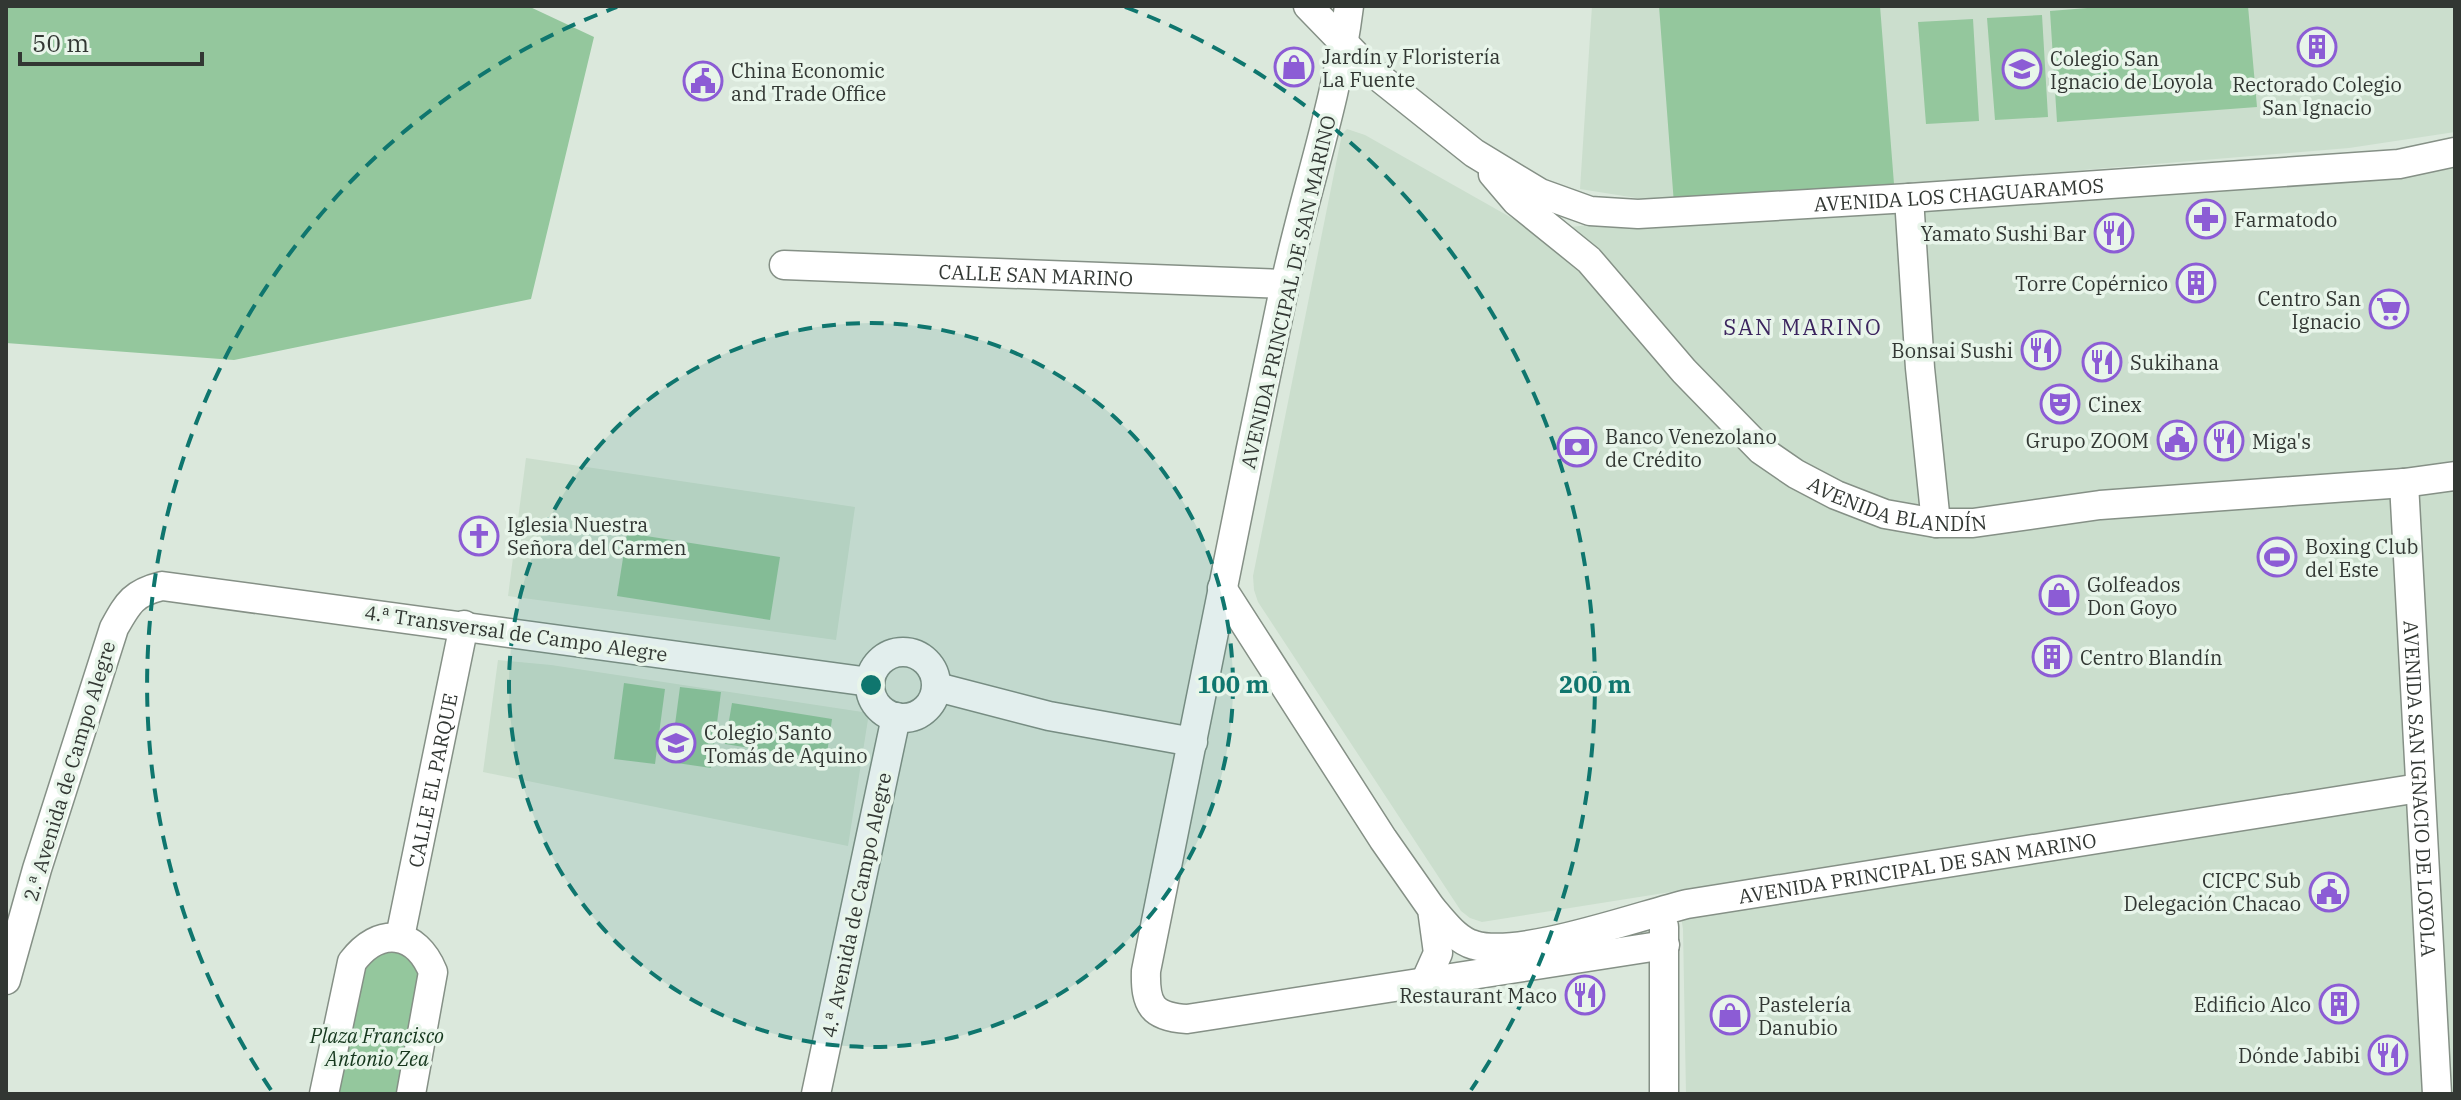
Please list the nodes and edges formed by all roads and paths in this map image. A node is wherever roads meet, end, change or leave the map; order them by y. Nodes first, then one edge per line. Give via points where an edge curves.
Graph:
1 (1308, 6) edge
2 (1349, 6) edge
3 (1344, 44) junction
4 (2455, 152) edge
5 (1474, 153) junction
6 (1909, 198) junction
7 (1590, 211) junction
8 (1589, 260) junction
9 (784, 265) dead end
10 (1285, 284) junction
11 (2455, 476) edge
12 (2404, 483) junction
13 (1936, 523) junction
14 (162, 586) joint
15 (1222, 588) junction
16 (464, 625) junction
17 (870, 682) junction
18 (937, 687) junction
19 (896, 717) junction
20 (1193, 742) junction
21 (2419, 788) junction
22 (1432, 909) junction
23 (1663, 910) junction
24 (400, 937) junction
25 (1665, 945) junction
26 (6, 980) edge
27 (1425, 982) junction
28 (324, 1094) edge
29 (411, 1094) edge
30 (816, 1094) edge
31 (1664, 1094) edge
32 (2437, 1094) edge

1 - 3 street
2 - 3 street, AVENIDA PRINCIPAL DE SAN MARINO
3 - 5 street
3 - 10 street, AVENIDA PRINCIPAL DE SAN MARINO
4 - 6 street, AVENIDA LOS CHAGUARAMOS via 2399,164
5 - 7 street, AVENIDA LOS CHAGUARAMOS via 1540,193
5 - 8 street, AVENIDA BLANDÍN via 1516,201
6 - 7 street, AVENIDA LOS CHAGUARAMOS via 1638,214
6 - 13 street
7 - 8 street via 1584,241
8 - 13 street, AVENIDA BLANDÍN via 1684,371 1761,450 1836,495 1885,514
9 - 10 street, CALLE SAN MARINO
10 - 15 street, AVENIDA PRINCIPAL DE SAN MARINO
11 - 12 street, AVENIDA BLANDÍN
12 - 13 street, AVENIDA BLANDÍN
12 - 21 street, AVENIDA SAN IGNACIO DE LOYOLA
14 - 16 street, 4.ª Transversal de Campo Alegre
14 - 26 street, 2.ª Avenida de Campo Alegre via 127,603 114,628
15 - 20 street, AVENIDA PRINCIPAL DE SAN MARINO
15 - 22 street, AVENIDA PRINCIPAL DE SAN MARINO
16 - 17 street, 4.ª Transversal de Campo Alegre
16 - 24 street, CALLE EL PARQUE
17 - 18 street via 885,657 905,651 932,667
17 - 19 street via 874,701
18 - 19 street via 923,711
18 - 20 street via 1049,716
19 - 30 street, 4.ª Avenida de Campo Alegre
20 - 27 street, AVENIDA PRINCIPAL DE SAN MARINO via 1146,971 1145,991 1154,1009 1168,1018 1187,1019
21 - 23 street, AVENIDA PRINCIPAL DE SAN MARINO
21 - 32 street, AVENIDA SAN IGNACIO DE LOYOLA
22 - 23 street, AVENIDA PRINCIPAL DE SAN MARINO via 1461,939 1484,947 1561,938
22 - 27 street, AVENIDA PRINCIPAL DE SAN MARINO via 1438,953
23 - 25 street
24 - 28 street via 385,937 352,962
24 - 29 street via 428,959 433,972
25 - 27 street, AVENIDA PRINCIPAL DE SAN MARINO
25 - 31 street

